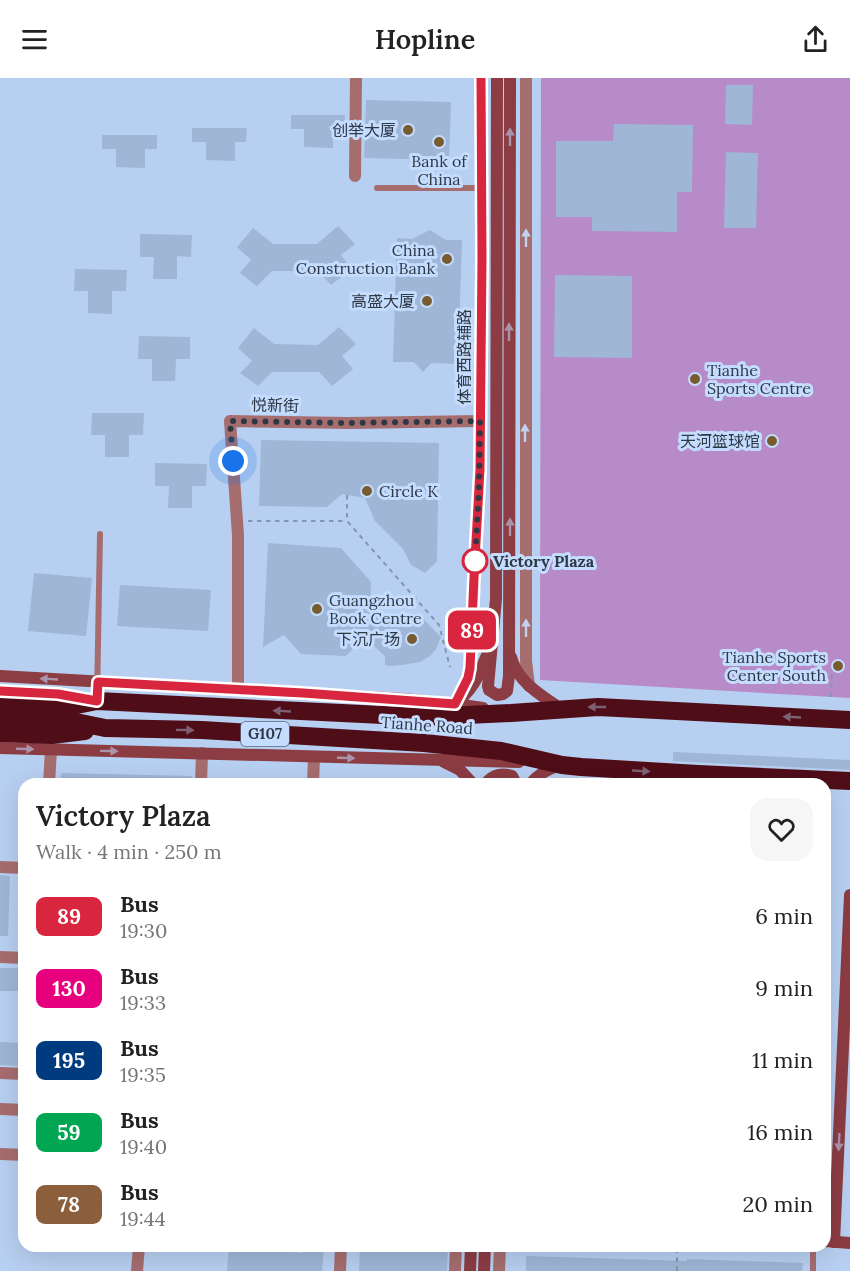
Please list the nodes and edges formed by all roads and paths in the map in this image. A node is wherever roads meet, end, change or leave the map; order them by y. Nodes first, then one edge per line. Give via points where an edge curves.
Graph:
1 (356, 78) edge
2 (481, 78) edge
3 (497, 78) edge
4 (510, 78) edge
5 (526, 78) edge
6 (355, 176) dead end
7 (377, 188) dead end
8 (481, 188) junction
9 (482, 258) junction
10 (497, 258) junction
11 (480, 421) junction
12 (347, 495) dead end
13 (237, 520) junction
14 (347, 521) junction
15 (100, 534) dead end
16 (493, 640) junction
17 (509, 649) junction
18 (450, 667) dead end
19 (832, 667) dead end
20 (0, 676) edge
21 (98, 682) junction
22 (529, 686) junction
23 (238, 689) junction
24 (0, 691) edge
25 (831, 697) dead end
26 (97, 701) junction
27 (0, 704) edge
28 (455, 704) junction
29 (561, 709) junction
30 (511, 713) junction
31 (424, 717) junction
32 (0, 718) edge
33 (850, 720) edge
34 (105, 728) junction
35 (0, 733) edge
36 (51, 743) junction
37 (0, 748) edge
38 (202, 753) junction
39 (314, 757) junction
40 (440, 761) junction
41 (562, 765) junction
42 (49, 778) edge
43 (201, 778) edge
44 (313, 778) edge
45 (467, 778) edge
46 (493, 778) edge
47 (513, 778) edge
48 (535, 778) edge
49 (543, 778) edge
50 (782, 778) edge
51 (831, 780) edge
52 (850, 781) edge
53 (0, 867) edge
54 (18, 868) edge
55 (850, 895) edge
56 (0, 957) edge
57 (18, 958) edge
58 (848, 969) edge
59 (847, 1014) edge
60 (847, 1037) edge
61 (0, 1073) edge
62 (18, 1074) edge
63 (1, 1109) edge
64 (18, 1110) edge
65 (1, 1154) edge
66 (18, 1155) edge
67 (831, 1230) edge
68 (831, 1242) edge
69 (850, 1243) edge
70 (139, 1252) edge
71 (341, 1252) edge
72 (456, 1252) edge
73 (471, 1252) edge
74 (485, 1252) edge
75 (500, 1252) edge
76 (678, 1252) edge
77 (813, 1252) edge
78 (137, 1271) edge
79 (340, 1271) edge
80 (455, 1271) edge
81 (470, 1271) edge
82 (484, 1271) edge
83 (499, 1271) edge
84 (677, 1271) edge
85 (813, 1271) edge

1 - 6 street
2 - 8 street, 体育西路辅路
3 - 10 street
17 -> 4 street
22 -> 5 street
7 - 8 lane
8 - 9 street, 体育西路辅路
9 - 10 street
9 - 11 street, 体育西路辅路
10 - 16 street
11 - 13 street, 悦新街 via 230,421
11 - 28 street, 体育西路辅路 via 470,668
12 - 14 path
13 - 14 path
13 - 23 street, 悦新街
14 - 18 path via 439,625
15 - 21 lane
16 - 17 street via 488,686 497,695 507,691
16 - 28 street via 476,681
17 - 22 street via 518,674
19 - 25 path
21 -> 20 street
21 - 23 street
21 - 26 lane
22 - 29 street
23 - 28 street
24 - 26 highway
26 - 27 highway, Tianhe Road / G107 via 67,707
31 -> 26 highway, Tianhe Road / G107
28 - 30 street
28 - 31 street
29 - 30 highway, Tianhe Road / G107
33 -> 29 highway, Tianhe Road / G107 via 598,707
30 - 31 highway, Tianhe Road / G107
32 - 34 highway, Tianhe Road / G107 via 76,722
34 - 36 highway
34 -> 41 highway, Tianhe Road / G107 via 424,743 501,752
35 - 36 highway
37 -> 36 street
36 -> 38 street
36 - 42 street
38 - 39 street
38 - 43 street
39 -> 40 street
39 - 44 street
40 - 41 street
40 - 45 street via 460,770
41 - 48 street
41 - 49 street
41 -> 50 highway, Tianhe Road / G107
46 - 47 street via 508,774
51 -> 52 highway, Tianhe Road / G107
53 - 54 street
55 - 58 street
56 - 57 street
58 - 59 street
59 - 60 street
60 -> 67 street
61 - 62 street
63 - 64 street
65 - 66 street
68 - 69 street
70 - 78 street
71 - 79 street
72 - 80 street
73 - 81 street
74 - 82 street
75 - 83 street
76 - 84 path
77 - 85 lane

